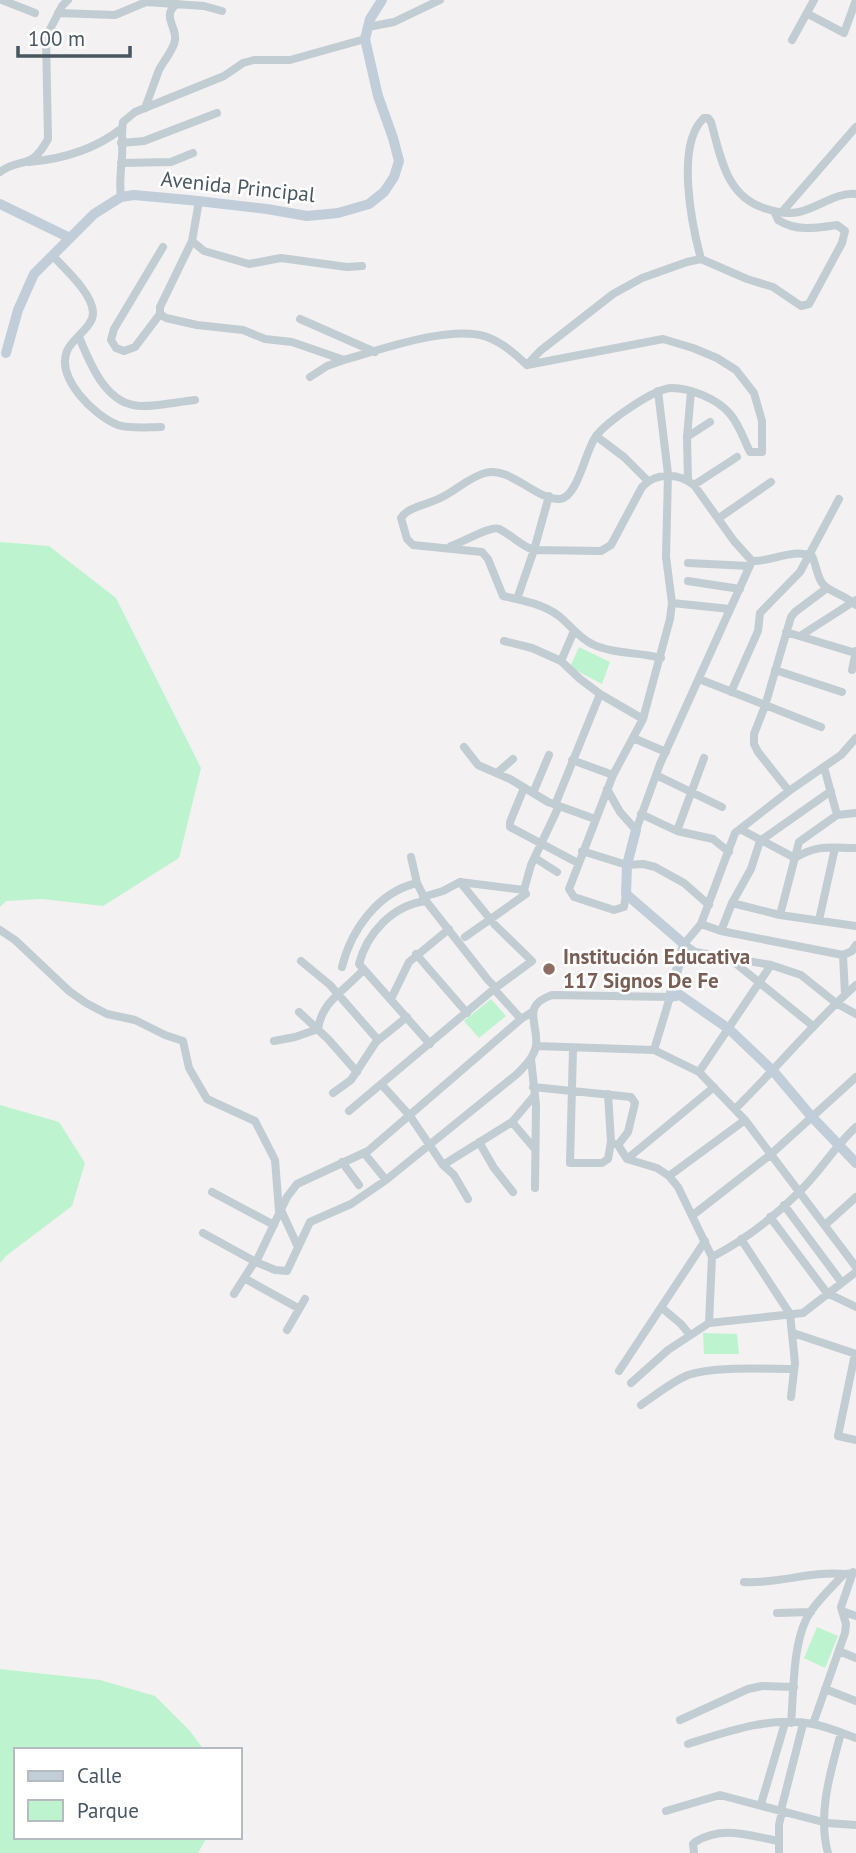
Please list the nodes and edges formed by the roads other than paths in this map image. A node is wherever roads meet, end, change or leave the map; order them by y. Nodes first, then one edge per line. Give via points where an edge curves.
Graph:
1 (2, 0) edge
2 (68, 0) edge
3 (382, 0) edge
4 (440, 0) edge
5 (814, 0) edge
6 (856, 0) edge
7 (177, 4) junction
8 (222, 10) dead end
9 (35, 13) dead end
10 (58, 13) junction
11 (808, 14) junction
12 (367, 33) junction
13 (792, 40) dead end
14 (145, 108) junction
15 (217, 113) dead end
16 (856, 127) edge
17 (121, 129) junction
18 (121, 143) junction
19 (193, 153) dead end
20 (29, 162) junction
21 (121, 163) junction
22 (0, 172) edge
23 (856, 194) edge
24 (121, 197) junction
25 (199, 201) junction
26 (0, 204) edge
27 (778, 211) junction
28 (70, 238) junction
29 (192, 241) junction
30 (163, 247) dead end
31 (52, 256) junction
32 (701, 259) junction
33 (362, 266) dead end
34 (160, 314) junction
35 (300, 319) dead end
36 (79, 337) junction
37 (375, 352) junction
38 (3, 356) edge
39 (344, 360) junction
40 (527, 365) junction
41 (310, 377) dead end
42 (658, 391) junction
43 (691, 391) junction
44 (195, 400) dead end
45 (710, 422) dead end
46 (161, 427) dead end
47 (596, 436) junction
48 (687, 437) junction
49 (737, 457) dead end
50 (668, 474) junction
51 (648, 481) junction
52 (771, 482) dead end
53 (691, 483) junction
54 (549, 496) junction
55 (839, 499) dead end
56 (719, 518) junction
57 (448, 547) junction
58 (534, 550) junction
59 (809, 555) junction
60 (688, 563) dead end
61 (751, 564) junction
62 (688, 581) dead end
63 (827, 588) junction
64 (740, 589) junction
65 (517, 598) junction
66 (855, 602) edge
67 (672, 603) junction
68 (730, 609) junction
69 (574, 631) junction
70 (786, 632) junction
71 (800, 636) junction
72 (504, 641) dead end
73 (856, 652) edge
74 (661, 658) junction
75 (561, 661) junction
76 (775, 670) junction
77 (852, 670) dead end
78 (698, 679) junction
79 (731, 692) junction
80 (842, 692) dead end
81 (600, 694) junction
82 (765, 706) junction
83 (643, 719) junction
84 (821, 727) dead end
85 (633, 738) junction
86 (856, 738) edge
87 (464, 747) dead end
88 (666, 752) junction
89 (550, 755) dead end
90 (704, 758) dead end
91 (513, 759) dead end
92 (572, 760) junction
93 (824, 767) junction
94 (497, 773) junction
95 (613, 775) junction
96 (656, 775) junction
97 (524, 788) junction
98 (607, 789) junction
99 (789, 791) junction
100 (831, 791) junction
101 (533, 793) junction
102 (691, 794) junction
103 (557, 806) junction
104 (722, 807) dead end
105 (856, 813) edge
106 (641, 814) junction
107 (837, 815) junction
108 (595, 819) junction
109 (740, 829) junction
110 (636, 830) junction
111 (677, 831) junction
112 (760, 841) junction
113 (541, 845) junction
114 (835, 848) junction
115 (856, 848) edge
116 (582, 851) junction
117 (729, 852) junction
118 (411, 857) dead end
119 (535, 858) junction
120 (795, 858) junction
121 (578, 863) junction
122 (627, 865) junction
123 (557, 872) dead end
124 (417, 883) junction
125 (460, 883) junction
126 (524, 890) junction
127 (626, 894) junction
128 (424, 899) junction
129 (732, 903) junction
130 (709, 905) junction
131 (780, 915) junction
132 (490, 919) junction
133 (819, 920) junction
134 (701, 924) junction
135 (856, 926) edge
136 (449, 929) junction
137 (0, 930) edge
138 (721, 931) junction
139 (465, 937) dead end
140 (684, 944) junction
141 (856, 945) edge
142 (416, 954) junction
143 (844, 955) junction
144 (727, 956) junction
145 (301, 961) dead end
146 (771, 965) junction
147 (342, 967) dead end
148 (363, 970) junction
149 (759, 984) junction
150 (856, 985) edge
151 (495, 988) junction
152 (337, 993) junction
153 (845, 994) junction
154 (670, 997) junction
155 (391, 999) junction
156 (836, 1003) junction
157 (299, 1012) dead end
158 (532, 1012) junction
159 (467, 1013) junction
160 (856, 1014) edge
161 (407, 1017) junction
162 (521, 1019) junction
163 (813, 1026) junction
164 (318, 1029) junction
165 (729, 1029) junction
166 (378, 1040) junction
167 (274, 1041) dead end
168 (430, 1044) junction
169 (536, 1046) junction
170 (573, 1049) junction
171 (654, 1051) junction
172 (531, 1059) junction
173 (357, 1072) junction
174 (699, 1072) junction
175 (774, 1072) junction
176 (856, 1077) edge
177 (382, 1085) junction
178 (714, 1087) junction
179 (571, 1090) junction
180 (534, 1091) junction
181 (332, 1093) dead end
182 (608, 1094) junction
183 (735, 1109) junction
184 (349, 1111) dead end
185 (410, 1116) junction
186 (811, 1116) junction
187 (745, 1120) junction
188 (512, 1122) junction
189 (856, 1128) edge
190 (479, 1142) junction
191 (614, 1144) junction
192 (837, 1144) junction
193 (429, 1145) junction
194 (534, 1148) junction
195 (364, 1153) junction
196 (770, 1155) junction
197 (627, 1159) junction
198 (342, 1162) junction
199 (856, 1163) edge
200 (443, 1165) junction
201 (669, 1176) junction
202 (386, 1180) junction
203 (359, 1185) dead end
204 (535, 1188) dead end
205 (800, 1191) junction
206 (212, 1192) dead end
207 (513, 1192) dead end
208 (856, 1197) edge
209 (468, 1199) dead end
210 (784, 1205) junction
211 (280, 1212) junction
212 (693, 1215) junction
213 (770, 1217) junction
214 (274, 1225) junction
215 (825, 1225) junction
216 (203, 1233) dead end
217 (741, 1238) junction
218 (705, 1241) junction
219 (298, 1247) junction
220 (712, 1257) junction
221 (255, 1261) junction
222 (856, 1267) edge
223 (856, 1272) edge
224 (244, 1278) junction
225 (842, 1283) junction
226 (827, 1293) junction
227 (234, 1294) dead end
228 (305, 1299) dead end
229 (856, 1307) edge
230 (298, 1308) junction
231 (662, 1308) junction
232 (790, 1314) junction
233 (709, 1323) junction
234 (287, 1330) dead end
235 (793, 1334) junction
236 (690, 1335) junction
237 (856, 1354) edge
238 (794, 1368) junction
239 (620, 1371) dead end
240 (631, 1383) dead end
241 (791, 1397) dead end
242 (641, 1405) dead end
243 (856, 1440) edge
244 (851, 1573) edge
245 (744, 1581) dead end
246 (842, 1611) junction
247 (811, 1612) junction
248 (777, 1613) dead end
249 (856, 1616) edge
250 (839, 1651) junction
251 (856, 1658) edge
252 (794, 1687) junction
253 (825, 1689) junction
254 (856, 1701) edge
255 (680, 1720) dead end
256 (788, 1723) junction
257 (808, 1724) junction
258 (841, 1733) junction
259 (856, 1738) edge
260 (688, 1744) dead end
261 (761, 1804) junction
262 (781, 1810) junction
263 (666, 1811) dead end
264 (825, 1823) junction
265 (856, 1825) edge
266 (779, 1841) junction
267 (694, 1853) edge
268 (779, 1853) edge
269 (828, 1853) edge

1 - 9 street
2 - 10 street
3 - 12 street
4 - 12 street
5 - 11 street
6 - 11 street via 844,33
7 - 8 street
7 - 10 street via 146,2 115,15
7 - 14 street via 169,17 175,44
10 - 20 street via 46,37 48,139
11 - 13 street
12 - 14 street via 290,60 243,63 225,76
12 - 25 street, Avenida Principal via 378,96 399,161 384,192 369,204 307,216
14 - 17 street via 122,122
15 - 18 street via 144,141
16 - 27 street
17 - 18 street
17 - 20 street via 104,143 69,156
18 - 21 street
19 - 21 street via 171,162
20 - 22 street
21 - 24 street
23 - 27 street via 799,212
24 - 25 street, Avenida Principal
24 - 28 street via 94,214
25 - 29 street
26 - 28 street
27 - 32 street via 747,201 735,188 723,166 711,122 702,119 692,135 688,188
27 - 32 street via 778,220 792,226 837,225 845,230 809,304 800,306 774,287
28 - 31 street
29 - 33 street via 204,251 249,264 281,258
29 - 34 street
30 - 34 street via 114,329 111,340 116,348 124,351 135,346
31 - 36 street via 92,305 93,318
31 - 38 street via 34,274
32 - 40 street via 667,268 613,294
34 - 39 street via 292,342
35 - 37 street
36 - 44 street via 91,365 120,400 139,406
36 - 46 street via 68,349 64,366 82,397 118,425
37 - 39 street
37 - 40 street via 446,334 485,336
39 - 41 street
40 - 43 street via 663,339 693,348 736,370 754,393 762,421 762,452 750,452 730,414 720,405
42 - 43 street
42 - 47 street
42 - 50 street
43 - 48 street
45 - 48 street
47 - 51 street
47 - 54 street via 574,490 560,499
48 - 53 street
49 - 53 street
50 - 51 street
50 - 53 street
50 - 67 street via 666,557
51 - 58 street via 611,545 601,551
52 - 56 street
53 - 56 street
54 - 57 street via 499,472 488,472 440,499 405,511 402,524 413,545
54 - 58 street
55 - 59 street
56 - 61 street
57 - 58 street via 498,528
57 - 65 street via 482,552 503,596
58 - 65 street
59 - 61 street via 796,552
59 - 63 street
59 - 79 street via 800,572 760,613 758,631
60 - 61 street
61 - 64 street
62 - 64 street
63 - 66 street
63 - 70 street via 795,612
64 - 68 street
65 - 69 street via 542,606
66 - 71 street
67 - 68 street
67 - 74 street
68 - 78 street
69 - 74 street via 592,644
69 - 75 street
70 - 71 street
70 - 76 street
71 - 73 street
72 - 75 street
73 - 77 street
74 - 83 street
75 - 81 street
76 - 80 street
76 - 82 street
78 - 79 street
78 - 88 street
79 - 82 street
81 - 83 street
81 - 92 street
82 - 84 street
82 - 99 street via 754,744
83 - 85 street
85 - 88 street
85 - 95 street
86 - 93 street
87 - 94 street via 478,765
88 - 96 street
89 - 101 street
90 - 102 street
91 - 94 street
92 - 95 street
92 - 103 street
93 - 99 street
93 - 100 street
94 - 97 street
95 - 98 street
96 - 102 street
96 - 106 street
97 - 101 street
97 - 113 street via 509,825
98 - 108 street
98 - 110 street
99 - 109 street
100 - 107 street
100 - 112 street
101 - 103 street
102 - 104 street
102 - 111 street
103 - 108 street
103 - 113 street
105 - 107 street
106 - 110 street
106 - 111 street
107 - 120 street via 799,842
108 - 116 street
109 - 112 street
109 - 117 street
110 - 122 street
111 - 117 street via 713,839
112 - 120 street
112 - 129 street
113 - 119 street
113 - 121 street
114 - 115 street
114 - 120 street via 822,846
114 - 133 street
116 - 121 street
116 - 122 street
117 - 130 street
118 - 124 street
119 - 123 street
119 - 126 street
120 - 131 street
121 - 127 street via 569,889 574,897 614,910 624,907
122 - 127 street
122 - 130 street via 655,867 684,883
124 - 128 street
124 - 147 street via 390,896 364,920
125 - 126 street
125 - 128 street
125 - 132 street
126 - 132 street via 525,895
127 - 140 street
128 - 136 street
128 - 148 street via 386,919 373,934 360,961
129 - 131 street
129 - 138 street
130 - 134 street
131 - 133 street
132 - 139 street
132 - 151 street via 532,961
133 - 135 street
134 - 138 street
134 - 140 street
136 - 142 street
136 - 151 street
137 - 211 street via 86,1003 183,1041 189,1068 207,1099 254,1121 275,1160
138 - 143 street
140 - 144 street via 695,952
140 - 154 street
141 - 143 street
142 - 155 street
142 - 159 street
143 - 153 street
144 - 146 street
144 - 149 street
145 - 152 street
146 - 149 street
146 - 156 street via 801,975
148 - 152 street
148 - 155 street
149 - 163 street
149 - 165 street
150 - 153 street
151 - 159 street
151 - 162 street
152 - 164 street via 325,1007
152 - 166 street
153 - 156 street
154 - 158 street via 552,995 544,997
154 - 165 street via 680,995
154 - 171 street
155 - 161 street
156 - 160 street
156 - 163 street
157 - 164 street
158 - 162 street
158 - 169 street
159 - 168 street
161 - 166 street
161 - 168 street
162 - 185 street
163 - 175 street
164 - 167 street
164 - 173 street
165 - 174 street
165 - 175 street
166 - 173 street
168 - 177 street
169 - 170 street
169 - 172 street
170 - 171 street
170 - 179 street
171 - 174 street
172 - 180 street
172 - 193 street
173 - 181 street
174 - 178 street
175 - 183 street
175 - 186 street
176 - 186 street
177 - 184 street
177 - 185 street
178 - 183 street
178 - 197 street
179 - 180 street
179 - 182 street
179 - 191 street via 570,1163 605,1162
180 - 188 street
180 - 194 street
182 - 191 street
182 - 191 street via 631,1097 635,1103 628,1132
183 - 187 street
185 - 193 street
185 - 195 street
186 - 192 street
186 - 196 street
187 - 196 street
187 - 201 street
188 - 190 street
188 - 194 street
189 - 192 street
190 - 200 street
190 - 207 street
191 - 197 street
192 - 199 street
192 - 205 street
193 - 200 street
193 - 202 street
194 - 204 street
195 - 198 street
195 - 202 street
196 - 205 street
196 - 212 street
197 - 201 street
198 - 203 street
198 - 211 street via 297,1184
200 - 209 street
201 - 212 street
202 - 219 street via 351,1204 310,1222
205 - 210 street
205 - 215 street
206 - 214 street
208 - 215 street
210 - 213 street
210 - 225 street
211 - 214 street
211 - 219 street
212 - 218 street
213 - 217 street
213 - 226 street
214 - 221 street
215 - 222 street
216 - 221 street
217 - 220 street
217 - 232 street
218 - 220 street
218 - 231 street
219 - 221 street via 286,1272
220 - 233 street
221 - 224 street
223 - 225 street
224 - 227 street
224 - 230 street
225 - 226 street
226 - 229 street
226 - 232 street via 803,1313
228 - 230 street
230 - 234 street
231 - 236 street
231 - 239 street
232 - 233 street
232 - 235 street
233 - 236 street
235 - 237 street
235 - 238 street
236 - 240 street
237 - 243 street via 838,1436
238 - 241 street
238 - 242 street via 690,1374
244 - 245 street via 827,1572 766,1583
244 - 246 street
244 - 247 street
246 - 249 street
246 - 250 street via 846,1624
247 - 248 street
247 - 252 street via 803,1628
250 - 251 street
250 - 253 street
252 - 255 street via 748,1689
252 - 256 street
253 - 254 street
253 - 257 street
256 - 257 street
256 - 260 street via 736,1728
256 - 261 street
257 - 258 street
257 - 262 street
258 - 259 street
258 - 264 street via 829,1778
261 - 262 street
261 - 263 street via 720,1795
262 - 264 street
262 - 266 street
264 - 265 street
264 - 269 street
266 - 267 street via 723,1832 695,1842
266 - 268 street

